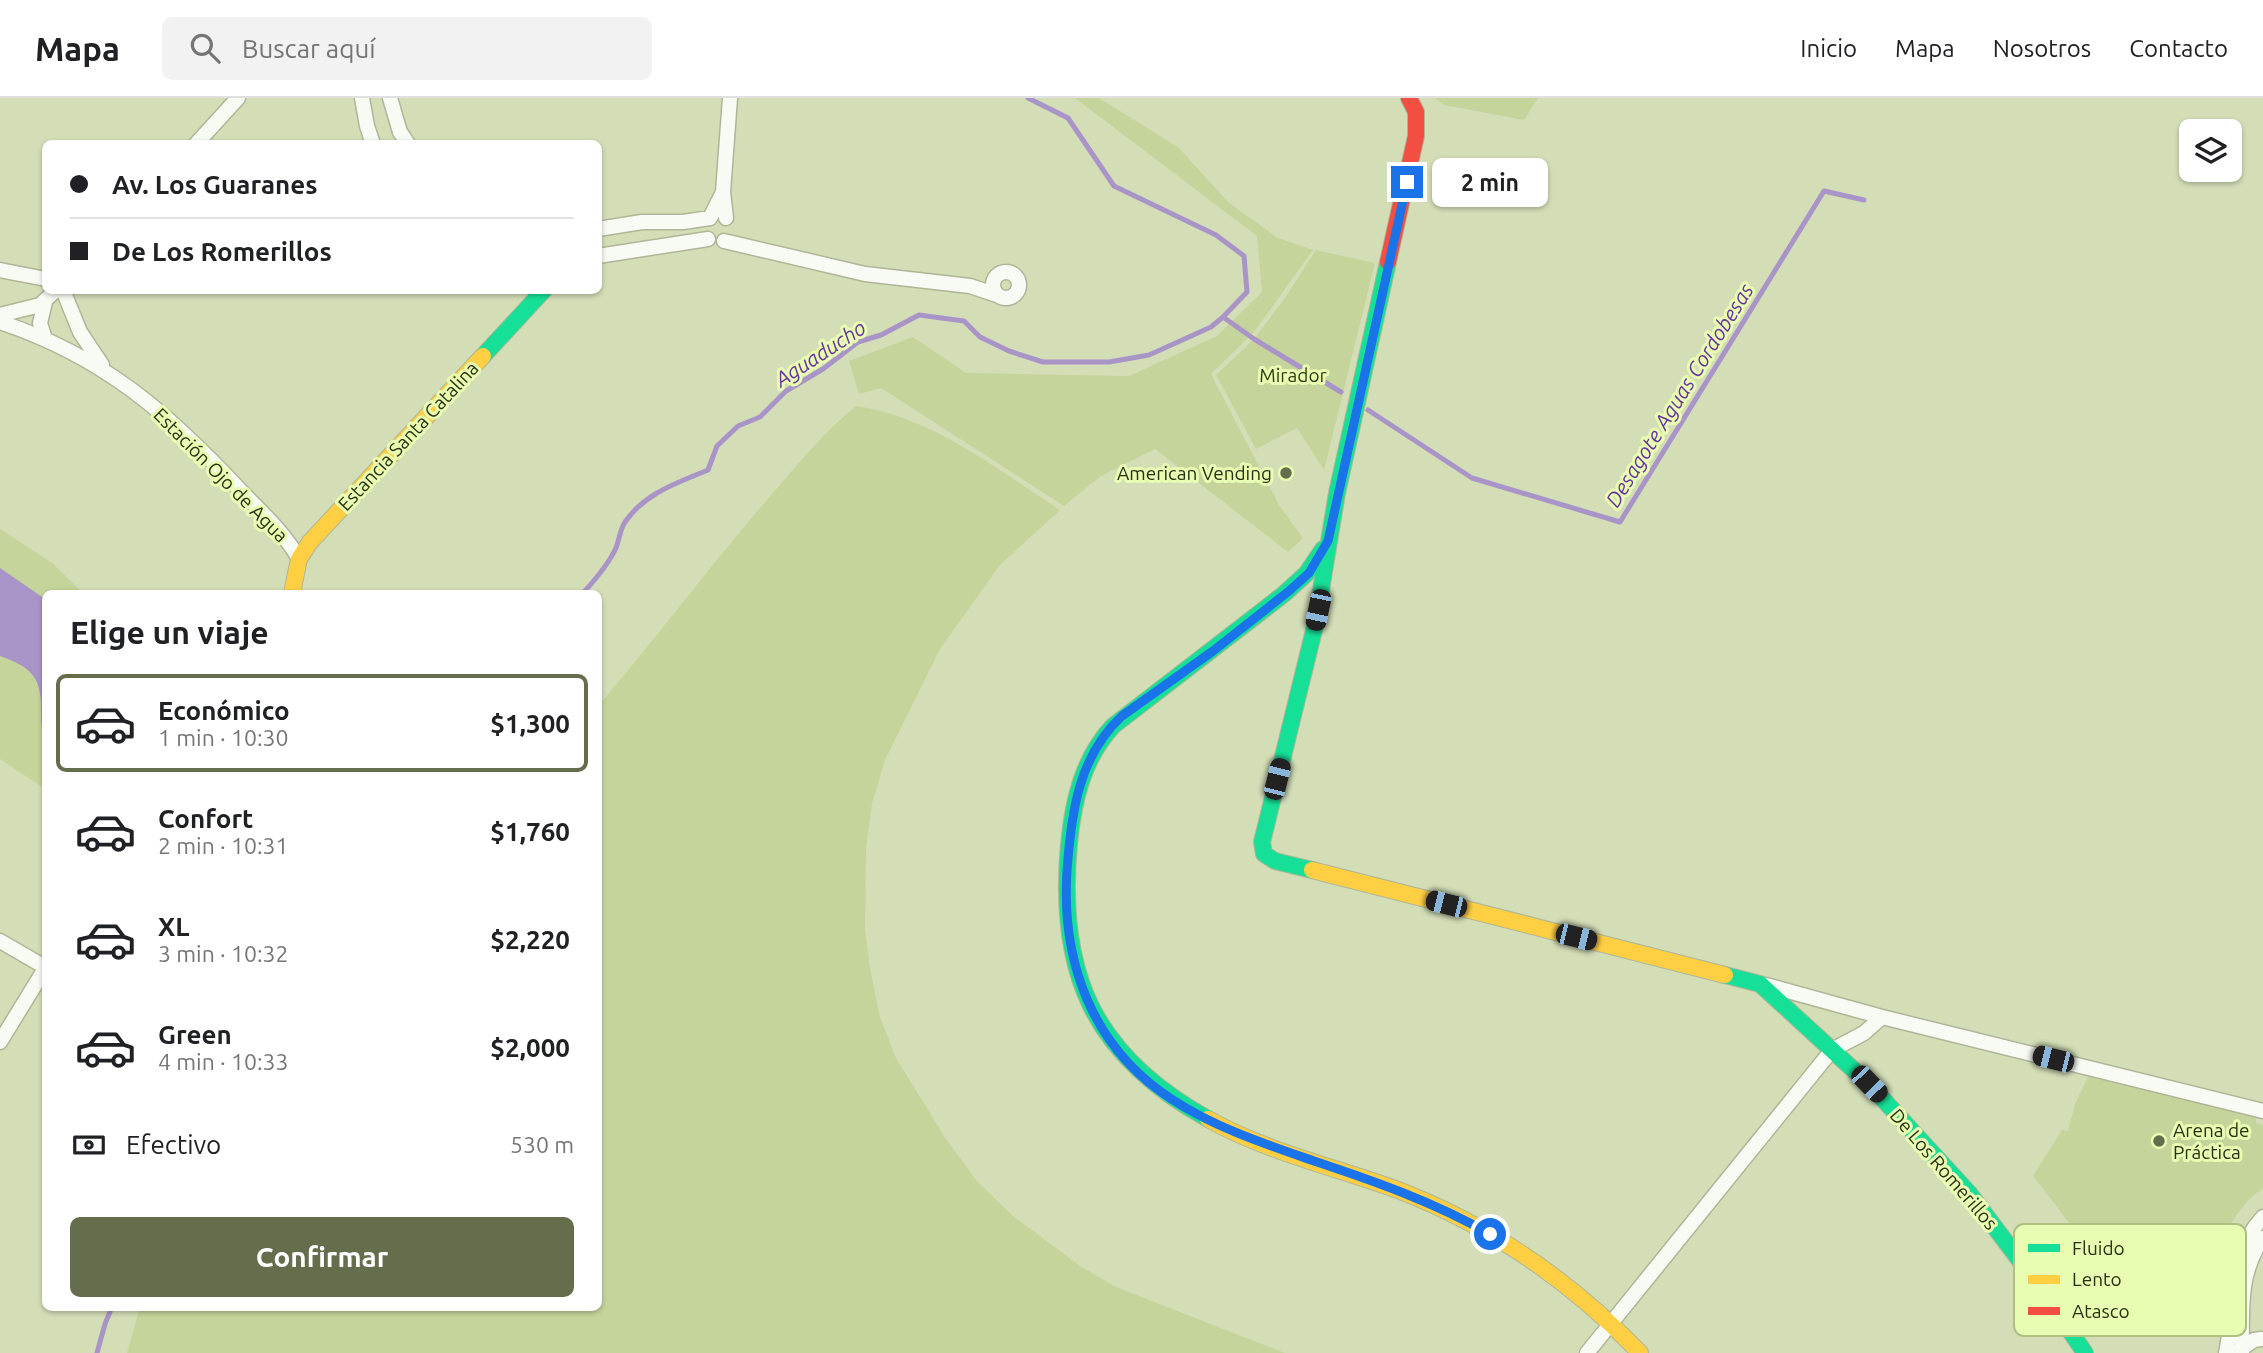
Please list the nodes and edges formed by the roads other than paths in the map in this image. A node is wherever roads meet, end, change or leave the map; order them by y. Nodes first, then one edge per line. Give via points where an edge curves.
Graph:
1 (238, 98) edge
2 (362, 98) edge
3 (390, 98) edge
4 (730, 98) edge
5 (1413, 105) edge
6 (201, 140) edge
7 (372, 140) edge
8 (405, 140) edge
9 (723, 192) junction
10 (710, 218) junction
11 (729, 223) junction
12 (602, 228) edge
13 (708, 239) junction
14 (724, 241) junction
15 (746, 246) junction
16 (602, 255) edge
17 (0, 270) edge
18 (997, 276) junction
19 (42, 278) edge
20 (970, 286) junction
21 (52, 294) edge
22 (65, 294) edge
23 (540, 294) edge
24 (997, 295) junction
25 (45, 302) junction
26 (0, 315) edge
27 (0, 321) edge
28 (46, 339) junction
29 (105, 369) junction
30 (1328, 541) junction
31 (299, 559) junction
32 (293, 590) edge
33 (0, 940) edge
34 (42, 965) edge
35 (42, 972) edge
36 (1760, 984) junction
37 (1882, 1017) junction
38 (0, 1042) edge
39 (1832, 1050) junction
40 (2263, 1111) edge
41 (2263, 1217) edge
42 (2263, 1238) edge
43 (2246, 1241) edge
44 (2014, 1253) edge
45 (2246, 1277) edge
46 (1611, 1321) junction
47 (2246, 1331) edge
48 (2073, 1336) edge
49 (2262, 1339) edge
50 (2237, 1352) edge
51 (1587, 1353) edge
52 (1640, 1353) edge
53 (2085, 1353) edge

1 - 6 street
2 - 7 street
3 - 8 street
4 - 9 street
5 - 30 street, De Los Romerillos via 1418,124 1414,147
9 - 10 street
9 - 11 street
10 - 11 street via 718,215
10 - 12 street
10 - 13 street via 704,230
11 - 14 street via 730,236
11 - 15 street via 734,236
13 - 14 street
13 - 16 street
14 - 15 street
15 - 20 street via 865,274
17 - 19 street
18 - 20 street
18 - 24 street via 993,284
18 - 24 street via 1009,272 1020,285 1011,298
20 - 24 street
21 - 25 street
22 - 29 street via 80,332
23 - 31 street, Estancia Santa Catalina via 330,518
25 - 26 street
25 - 28 street via 40,323
27 - 28 street
28 - 29 street
29 - 31 street, Estación Ojo de Agua via 202,449 278,528
30 - 36 street, De Los Romerillos via 1315,626 1264,830 1264,854 1275,861
30 - 46 street via 1309,573 1289,591 1122,716 1096,748 1077,796 1067,876 1069,936 1085,998 1121,1054 1172,1100 1212,1123 1394,1189 1470,1223 1529,1256
31 - 32 street, Estancia Santa Catalina
33 - 34 street
35 - 38 street
36 - 37 street
36 - 39 street, De Los Romerillos
37 - 39 street
37 - 40 street
39 - 44 street, De Los Romerillos via 1900,1116 1969,1193
39 - 46 street
41 - 43 street
42 - 45 street
46 - 51 street
46 - 52 street
47 - 49 street
48 - 53 street, De Los Romerillos
49 - 50 street

